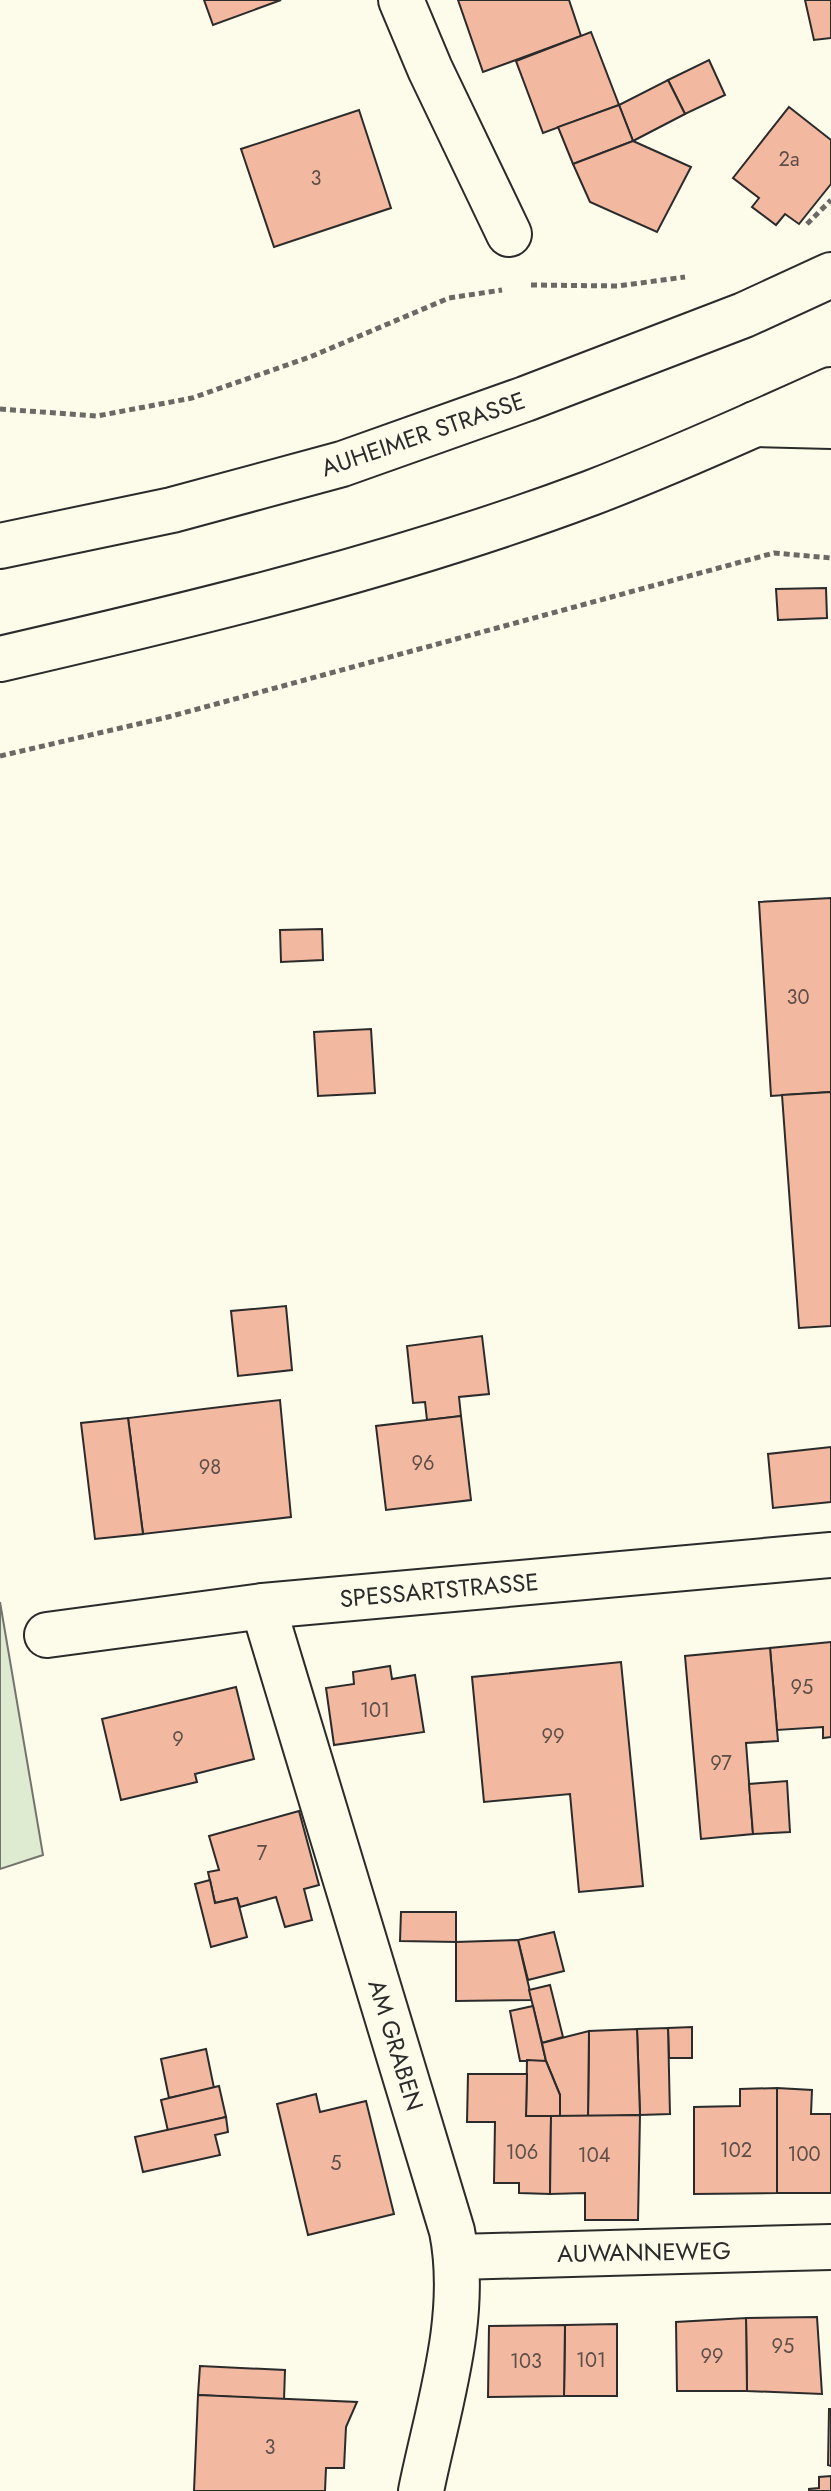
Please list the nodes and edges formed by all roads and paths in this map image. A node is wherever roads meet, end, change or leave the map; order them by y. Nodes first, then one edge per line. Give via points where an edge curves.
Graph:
1 (401, 0) edge
2 (509, 234) dead end
3 (831, 256) edge
4 (831, 275) edge
5 (686, 276) dead end
6 (522, 287) dead end
7 (507, 289) dead end
8 (744, 315) junction
9 (831, 390) edge
10 (0, 409) edge
11 (755, 424) junction
12 (831, 426) edge
13 (0, 546) edge
14 (831, 558) edge
15 (0, 659) edge
16 (0, 756) edge
17 (831, 1555) edge
18 (263, 1606) junction
19 (47, 1635) dead end
20 (831, 2247) edge
21 (457, 2257) junction
22 (421, 2491) edge

1 - 2 street
3 - 8 street
4 - 8 street, AUHEIMER STRASSE
5 - 6 path via 618,286
7 - 10 path via 449,298 310,357 192,398 97,416
8 - 13 street, AUHEIMER STRASSE via 342,464 172,510
9 - 11 street
11 - 12 street
11 - 15 street via 591,493 453,540 188,616
14 - 16 path via 774,553 168,717
17 - 18 street, SPESSARTSTRASSE
18 - 19 street, SPESSARTSTRASSE
18 - 21 street, AM GRABEN
20 - 21 street, AUWANNEWEG
21 - 22 street, AM GRABEN via 454,2329

